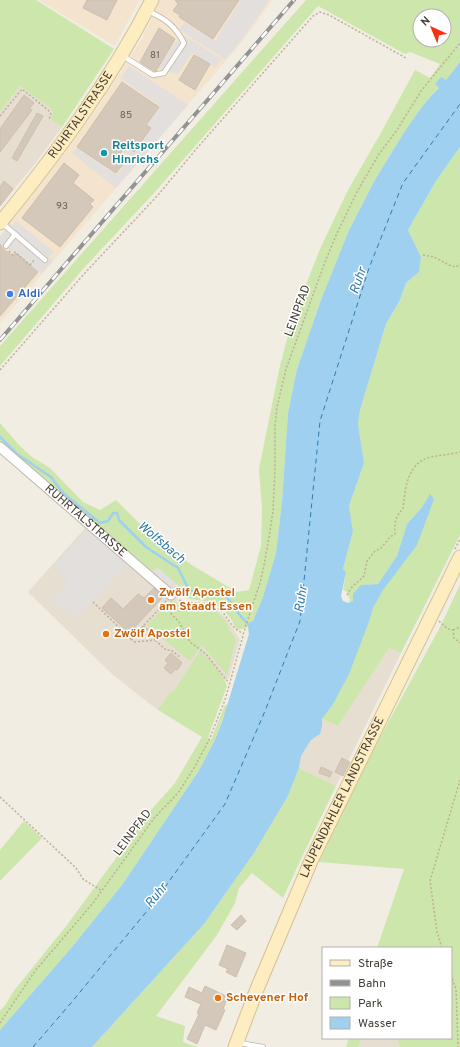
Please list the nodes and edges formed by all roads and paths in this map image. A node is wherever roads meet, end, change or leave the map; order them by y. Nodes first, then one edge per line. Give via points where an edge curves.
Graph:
1 (149, 5) edge
2 (460, 43) edge
3 (122, 56) junction
4 (406, 58) dead end
5 (0, 116) edge
6 (49, 119) dead end
7 (0, 222) edge
8 (15, 234) junction
9 (6, 247) joint
10 (423, 255) dead end
11 (45, 260) dead end
12 (460, 264) edge
13 (30, 265) dead end
14 (0, 370) edge
15 (0, 447) edge
16 (460, 452) edge
17 (460, 557) edge
18 (347, 594) dead end
19 (172, 596) junction
20 (93, 602) dead end
21 (163, 605) junction
22 (431, 615) junction
23 (143, 626) junction
24 (460, 627) edge
25 (453, 630) junction
26 (243, 633) junction
27 (130, 639) junction
28 (155, 640) junction
29 (460, 643) edge
30 (180, 657) dead end
31 (229, 683) junction
32 (460, 780) edge
33 (0, 797) edge
34 (102, 891) junction
35 (442, 947) edge
36 (452, 978) edge
37 (0, 1023) edge
38 (236, 1045) edge
39 (262, 1047) edge
40 (458, 1047) edge

1 - 3 main road, RUHRTALSTRASSE
1 - 3 lane via 177,30 184,43 164,74 153,75
2 - 26 path, LEINPFAD via 421,91 372,166 337,233 306,314 286,369 277,407 272,524 260,583
3 - 7 main road, RUHRTALSTRASSE via 63,141
4 - 14 path via 329,15 320,12 313,16 158,195
5 - 6 path via 22,89 48,110 51,114
7 - 8 lane
8 - 9 lane
8 - 11 lane
9 - 13 path
10 - 12 path via 434,257 449,266 456,267
15 - 19 street, RUHRTALSTRASSE
16 - 18 path via 424,459 414,467 407,482 403,509 398,513 394,526 395,534 367,561 364,576
17 - 22 main road, LAUPENDAHLER LANDSTRASSE
19 - 21 path
19 - 26 path via 182,602 200,602 218,608 236,630
20 - 27 path
21 - 23 path
21 - 31 path via 179,622 190,642 206,654
22 - 25 path
22 - 38 main road, LAUPENDAHLER LANDSTRASSE via 311,861
23 - 27 path
23 - 28 path via 153,633
24 - 25 path
25 - 29 path via 454,638
26 - 31 path, LEINPFAD
27 - 28 path via 135,642
28 - 30 path via 166,650 171,650
31 - 34 path, LEINPFAD via 209,740 194,768 175,797 151,822
32 - 35 path via 430,881 437,932
33 - 34 path via 76,868 83,879
34 - 37 path, LEINPFAD via 35,971
36 - 40 path via 456,989
38 - 39 lane, LAUPENDAHLER LANDSTRASSE

